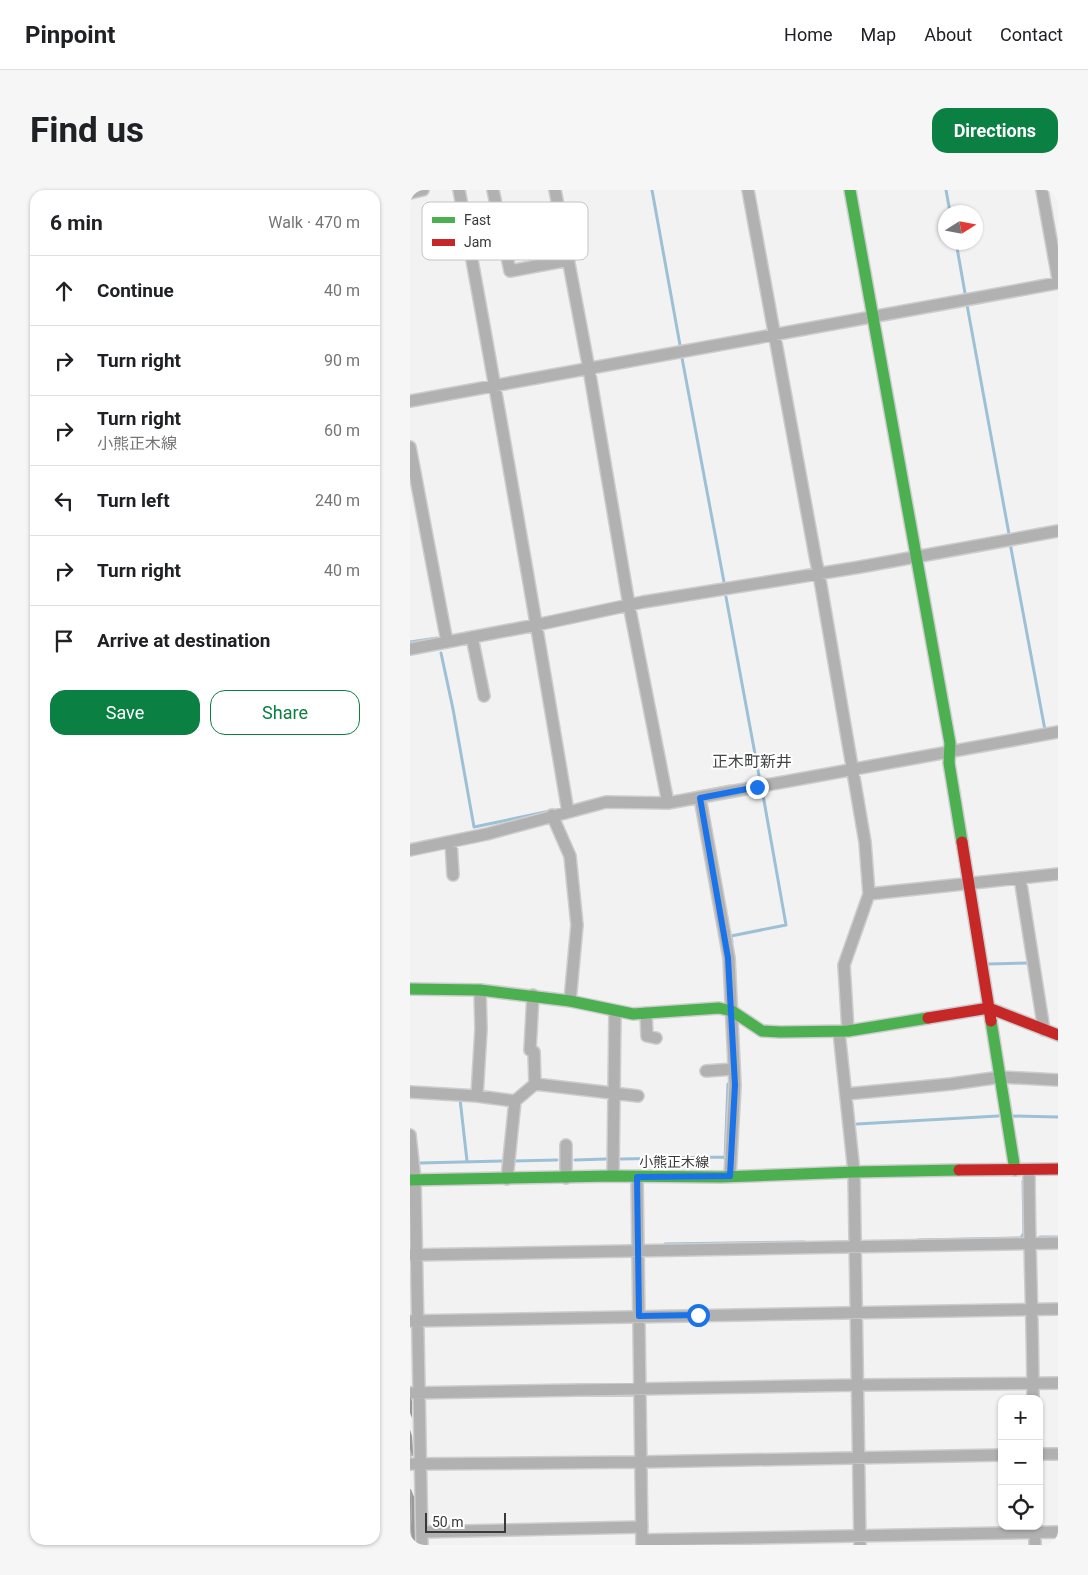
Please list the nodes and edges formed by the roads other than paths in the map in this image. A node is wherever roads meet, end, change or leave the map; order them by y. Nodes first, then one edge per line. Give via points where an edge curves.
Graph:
1 (422, 190) edge
2 (748, 190) edge
3 (850, 190) edge
4 (1042, 190) edge
5 (410, 193) edge
6 (472, 260) edge
7 (508, 260) edge
8 (569, 260) joint
9 (1058, 279) edge
10 (1058, 283) edge
11 (873, 317) junction
12 (775, 336) junction
13 (589, 369) junction
14 (494, 386) junction
15 (410, 401) edge
16 (410, 447) edge
17 (1058, 531) edge
18 (917, 556) junction
19 (819, 574) junction
20 (629, 605) junction
21 (536, 626) junction
22 (472, 637) junction
23 (447, 642) junction
24 (410, 649) edge
25 (484, 696) dead end
26 (1058, 732) edge
27 (950, 752) junction
28 (853, 769) junction
29 (700, 798) junction
30 (668, 803) junction
31 (568, 812) junction
32 (552, 815) junction
33 (451, 842) junction
34 (410, 850) edge
35 (1058, 874) edge
36 (452, 875) dead end
37 (1020, 878) junction
38 (969, 883) junction
39 (869, 894) junction
40 (410, 989) edge
41 (480, 990) junction
42 (533, 996) junction
43 (570, 1001) junction
44 (989, 1008) junction
45 (615, 1011) junction
46 (732, 1011) junction
47 (646, 1013) junction
48 (1044, 1030) junction
49 (844, 1032) junction
50 (1058, 1034) edge
51 (656, 1038) dead end
52 (734, 1069) junction
53 (706, 1071) dead end
54 (1001, 1077) junction
55 (1058, 1080) edge
56 (535, 1084) junction
57 (410, 1092) edge
58 (615, 1093) junction
59 (846, 1094) junction
60 (477, 1096) junction
61 (638, 1096) dead end
62 (515, 1101) junction
63 (410, 1135) edge
64 (566, 1144) dead end
65 (1058, 1169) edge
66 (1015, 1170) junction
67 (1029, 1170) junction
68 (854, 1172) junction
69 (613, 1176) junction
70 (730, 1176) junction
71 (637, 1177) junction
72 (566, 1178) junction
73 (507, 1179) junction
74 (413, 1180) edge
75 (1029, 1243) junction
76 (1058, 1243) edge
77 (855, 1246) junction
78 (638, 1251) junction
79 (413, 1255) edge
80 (1058, 1309) edge
81 (1032, 1310) junction
82 (856, 1312) junction
83 (639, 1316) junction
84 (414, 1321) edge
85 (1058, 1383) edge
86 (858, 1384) junction
87 (1033, 1384) junction
88 (640, 1389) junction
89 (415, 1393) edge
90 (1033, 1395) edge
91 (998, 1454) edge
92 (1043, 1454) edge
93 (1058, 1454) edge
94 (859, 1457) junction
95 (641, 1462) junction
96 (416, 1464) edge
97 (642, 1527) junction
98 (1019, 1530) edge
99 (1035, 1530) edge
100 (1043, 1530) edge
101 (422, 1532) junction
102 (1058, 1532) edge
103 (860, 1540) edge
104 (642, 1543) edge
105 (422, 1545) edge
106 (1035, 1545) edge

1 - 5 street
2 - 12 street
3 - 11 street
4 - 9 street
6 - 14 street
7 - 8 street via 510,271
8 - 13 street
10 - 11 street
11 - 12 street
11 - 18 street
12 - 13 street
12 - 19 street
13 - 14 street
13 - 20 street
14 - 15 street
14 - 21 street
16 - 23 street
17 - 18 street
18 - 19 street
18 - 27 street
19 - 20 street
19 - 28 street
20 - 21 street
20 - 30 street
21 - 22 street
21 - 31 street
22 - 23 street
22 - 25 street
23 - 24 street
26 - 27 street
27 - 28 street
27 - 38 street via 949,763
28 - 29 street
28 - 39 street via 865,842
29 - 30 street
29 - 46 street via 728,958
30 - 31 street via 606,802
31 - 32 street
32 - 33 street
32 - 43 street via 570,856 577,925
33 - 34 street
33 - 36 street
35 - 37 street
37 - 38 street
37 - 48 street
38 - 39 street
38 - 44 street
39 - 49 street via 844,966
40 - 41 street
41 - 42 street
41 - 60 street
42 - 43 street
42 - 56 street via 530,1050 534,1052
43 - 45 street
44 - 48 street
44 - 49 street
44 - 54 street
45 - 47 street
45 - 58 street
46 - 47 street via 718,1008
46 - 49 street via 762,1031
46 - 52 street
47 - 51 street via 647,1036
48 - 50 street
49 - 59 street
52 - 53 street
52 - 70 street
54 - 55 street
54 - 59 street
54 - 66 street
56 - 58 street via 574,1095
56 - 62 street
57 - 60 street
58 - 61 street
58 - 69 street
59 - 68 street
60 - 62 street
62 - 73 street
63 - 74 street
64 - 72 street
65 - 67 street, 小熊正木線
66 - 67 street, 小熊正木線
66 - 68 street, 小熊正木線
67 - 75 street
68 - 70 street, 小熊正木線
68 - 77 street
69 - 71 street, 小熊正木線
69 - 72 street, 小熊正木線
70 - 71 street, 小熊正木線
71 - 78 street
72 - 73 street, 小熊正木線
73 - 74 street, 小熊正木線
74 - 79 street
75 - 76 street
75 - 77 street
75 - 81 street
77 - 78 street
77 - 82 street
78 - 79 street
78 - 83 street
79 - 84 street
80 - 81 street
81 - 82 street
81 - 87 street
82 - 83 street
82 - 86 street
83 - 84 street
83 - 88 street
84 - 89 street
85 - 87 street
86 - 87 street
86 - 88 street
86 - 94 street
87 - 90 street
88 - 89 street
88 - 95 street
89 - 96 street
91 - 94 street
92 - 93 street
94 - 95 street
94 - 103 street
95 - 96 street
95 - 97 street
96 - 101 street
97 - 101 street
97 - 104 street
98 - 103 street
99 - 106 street
100 - 102 street
101 - 105 street
103 - 104 street

